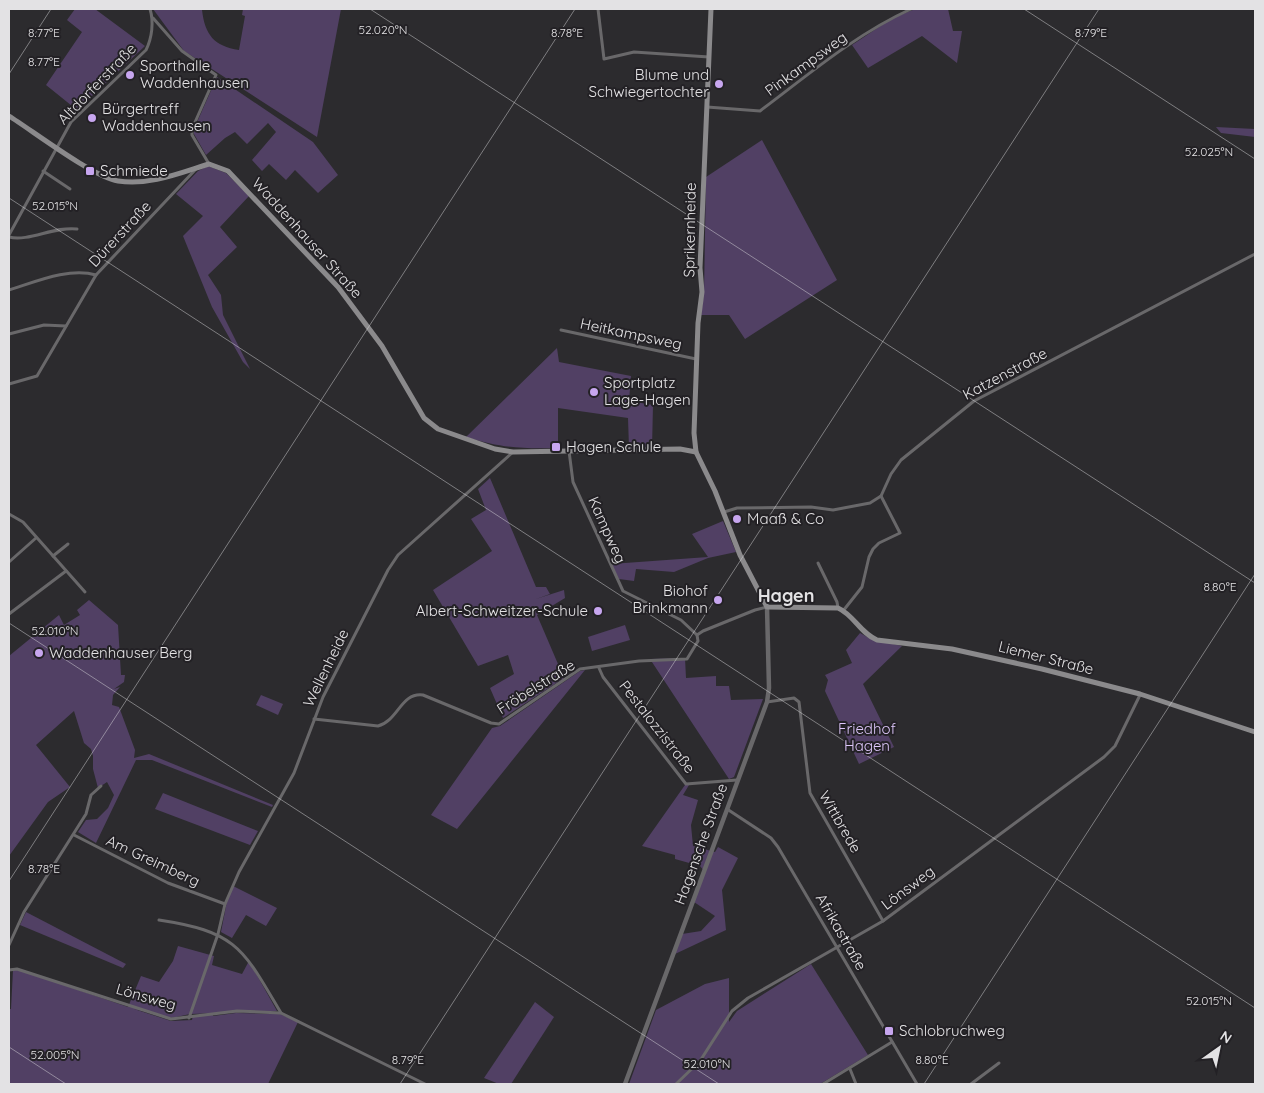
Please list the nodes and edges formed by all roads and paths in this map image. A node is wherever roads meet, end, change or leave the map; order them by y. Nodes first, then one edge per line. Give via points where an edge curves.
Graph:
1 (150, 9) edge
2 (598, 9) edge
3 (711, 9) edge
4 (911, 9) edge
5 (153, 18) junction
6 (709, 57) junction
7 (707, 107) junction
8 (9, 116) edge
9 (56, 146) junction
10 (209, 164) junction
11 (198, 167) junction
12 (43, 171) junction
13 (70, 189) dead end
14 (77, 229) dead end
15 (9, 236) edge
16 (1255, 254) edge
17 (96, 275) junction
18 (9, 290) edge
19 (66, 326) junction
20 (561, 330) dead end
21 (9, 334) edge
22 (696, 359) junction
23 (9, 384) edge
24 (568, 450) junction
25 (513, 452) junction
26 (696, 452) junction
27 (881, 496) junction
28 (724, 512) junction
29 (9, 514) edge
30 (36, 538) junction
31 (68, 544) dead end
32 (53, 556) junction
33 (9, 562) edge
34 (818, 563) dead end
35 (66, 571) junction
36 (85, 592) dead end
37 (767, 607) junction
38 (840, 610) junction
39 (9, 614) edge
40 (697, 635) junction
41 (600, 668) junction
42 (1140, 694) junction
43 (767, 702) junction
44 (314, 718) junction
45 (1255, 732) edge
46 (738, 780) junction
47 (101, 786) dead end
48 (727, 809) junction
49 (74, 835) junction
50 (224, 904) junction
51 (160, 920) dead end
52 (883, 921) junction
53 (218, 934) junction
54 (9, 945) edge
55 (837, 947) junction
56 (9, 970) edge
57 (281, 1013) junction
58 (189, 1018) junction
59 (892, 1042) junction
60 (999, 1063) dead end
61 (850, 1069) junction
62 (425, 1084) edge
63 (625, 1084) edge
64 (676, 1084) edge
65 (823, 1084) edge
66 (856, 1084) edge
67 (917, 1084) edge
68 (971, 1084) edge

1 - 5 street, Altdorferstraße
2 - 6 street via 604,59 634,52
3 - 6 main road, Sprikernheide
4 - 7 street, Pinkampsweg via 888,19 760,111
5 - 9 street, Altdorferstraße via 146,50 71,122
5 - 10 street via 182,51 216,75 192,129 192,135
6 - 7 main road, Sprikernheide
7 - 22 main road, Sprikernheide via 700,268 702,292
8 - 9 main road
9 - 11 main road via 98,174 118,181 172,177
9 - 12 street, Altdorferstraße
10 - 11 main road
10 - 25 main road, Waddenhauser Straße via 228,172 338,287 382,346 424,418 438,429
11 - 17 street, Dürerstraße
12 - 13 street
12 - 15 street, Altdorferstraße
14 - 15 street via 46,231 17,239
16 - 27 street, Katzenstraße via 974,401 901,460
17 - 18 street via 60,275
17 - 19 street, Dürerstraße
19 - 21 street via 44,325
19 - 23 street, Dürerstraße via 37,376
20 - 22 street, Heitkampsweg
22 - 26 main road, Sprikernheide
24 - 25 main road, Waddenhauser Straße
24 - 26 main road, Waddenhauser Straße via 680,449
24 - 40 street, Kampweg via 573,482 623,591 681,620
25 - 44 street, Wellenheide via 398,555
26 - 28 main road
27 - 28 street via 865,505 846,509 737,508
27 - 38 street via 900,533 873,549 862,587
28 - 37 main road via 740,555
29 - 30 street via 23,522
30 - 32 street
30 - 33 street
31 - 32 street
32 - 35 street
34 - 38 street, Liemer Straße
35 - 36 street
35 - 39 street
37 - 38 main road
37 - 40 street
37 - 43 street, Hagensche Straße
38 - 42 main road, Liemer Straße via 877,640 987,656
40 - 41 street, Fröbelstraße via 698,641 687,659 639,661
41 - 44 street, Fröbelstraße via 580,669 499,724 416,694 408,697 388,721 378,726
41 - 46 street, Pestalozzistraße via 603,677 686,784
42 - 45 main road, Liemer Straße
42 - 52 street, Lönsweg via 1115,746 1104,757
43 - 46 street, Hagensche Straße
43 - 52 street, Wittbrede via 794,698 799,702 810,793
44 - 50 street, Wellenheide via 294,773 238,872
46 - 48 street, Hagensche Straße
47 - 49 street via 91,796 86,814
48 - 55 street, Afrikastraße via 778,846
48 - 63 street, Hagensche Straße
49 - 50 street, Am Greimberg via 168,882
49 - 54 street via 24,912
50 - 53 street, Wellenheide
51 - 53 street
52 - 55 street, Lönsweg
53 - 57 street via 250,961
53 - 58 street, Wellenheide
55 - 59 street, Afrikastraße
55 - 64 street, Lönsweg via 740,1004 732,1011 700,1061
56 - 58 street, Lönsweg via 17,969 171,1019
57 - 58 street, Lönsweg via 238,1011
57 - 62 street, Lönsweg
59 - 61 street
59 - 67 street, Afrikastraße
60 - 68 street
61 - 65 street
61 - 66 street

